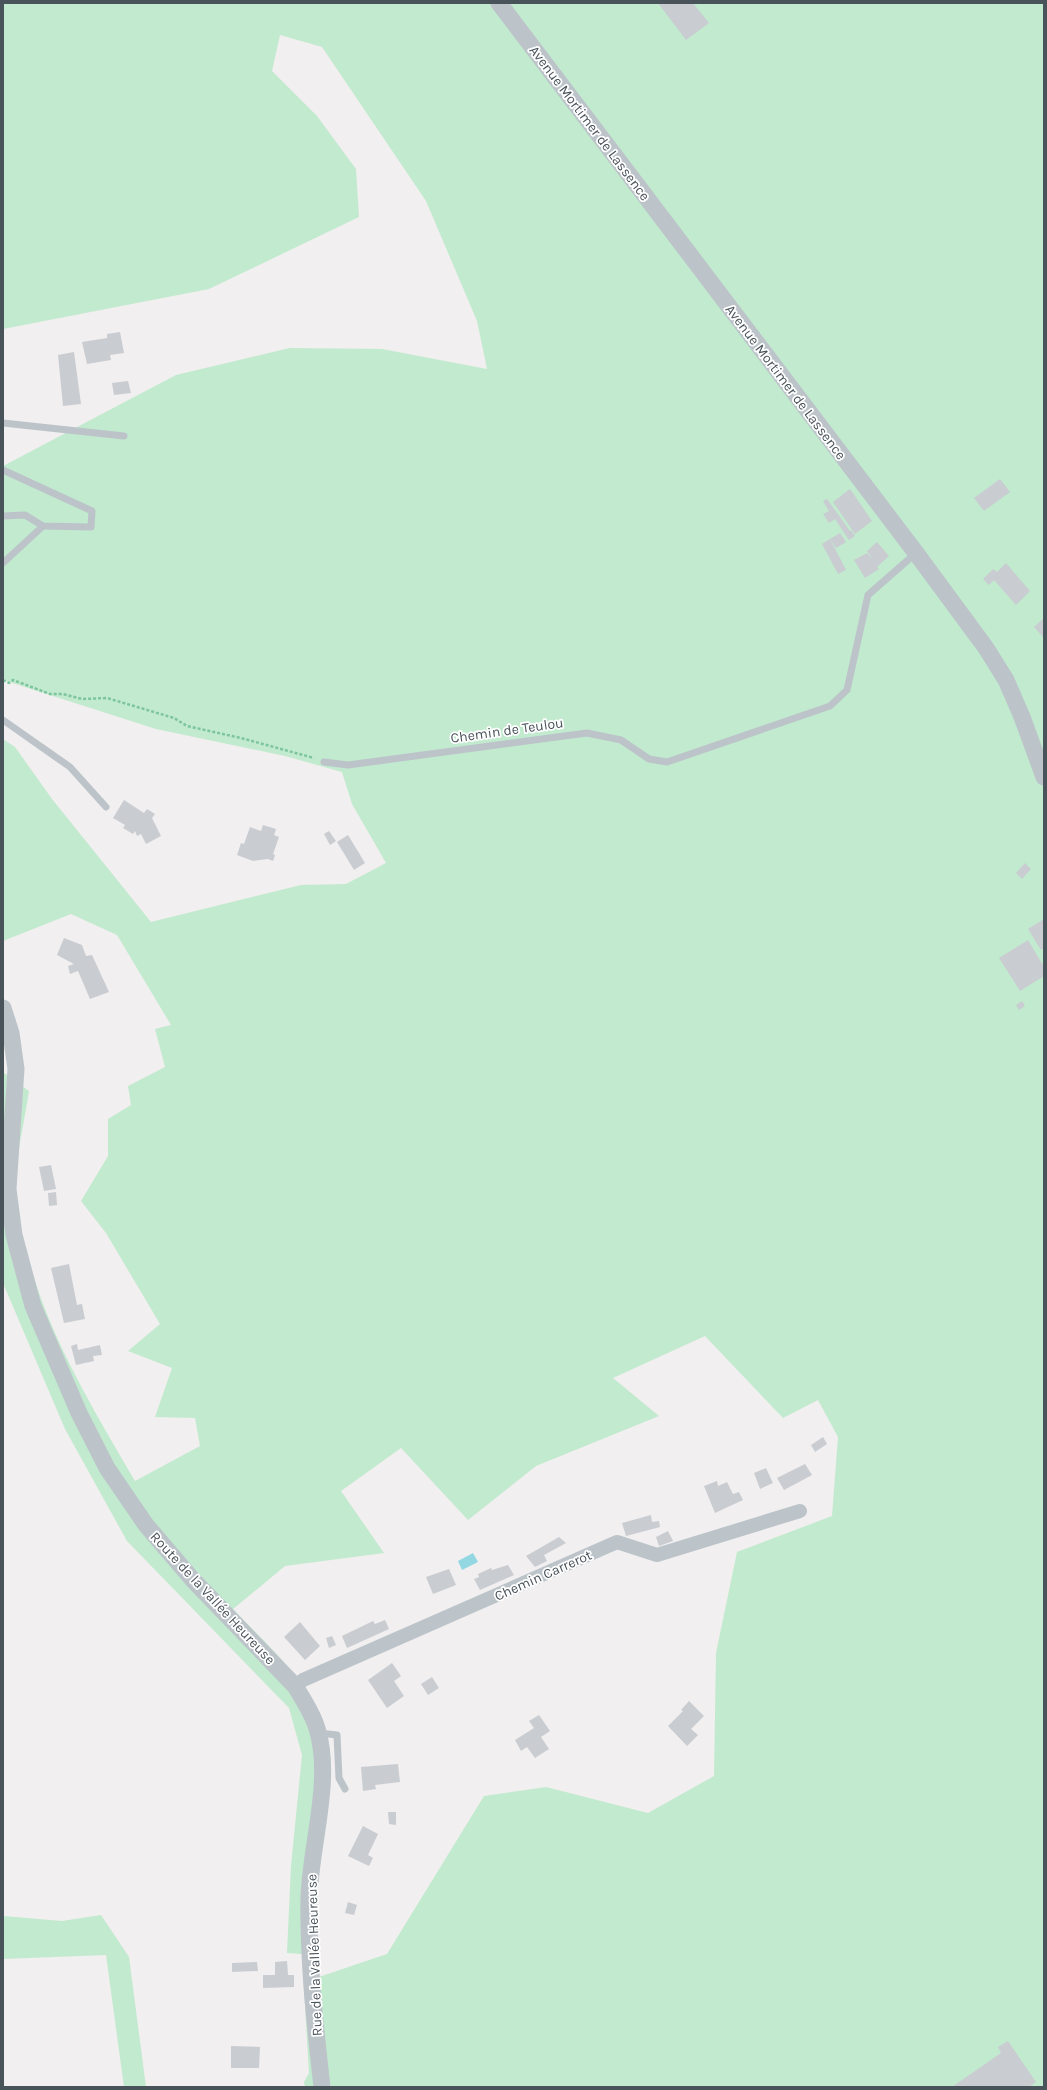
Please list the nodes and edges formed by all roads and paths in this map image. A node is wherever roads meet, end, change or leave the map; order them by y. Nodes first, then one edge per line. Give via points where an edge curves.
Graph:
1 (499, 3) edge
2 (3, 423) edge
3 (124, 436) dead end
4 (3, 470) edge
5 (3, 516) edge
6 (43, 526) junction
7 (916, 553) junction
8 (3, 563) edge
9 (3, 680) edge
10 (3, 720) edge
11 (324, 762) joint
12 (1044, 777) edge
13 (106, 807) dead end
14 (3, 1008) edge
15 (6, 1189) edge
16 (800, 1510) dead end
17 (295, 1686) junction
18 (318, 1733) junction
19 (344, 1789) dead end
20 (322, 2087) edge

1 - 7 street, Avenue Mortimer de Lassence
2 - 3 lane
4 - 6 lane via 92,511 91,527
5 - 6 lane via 25,515
6 - 8 lane
7 - 11 lane, Chemin de Teulou via 868,595 847,690 830,706 667,762 649,759 621,740 587,733 348,765
7 - 12 street, Avenue Mortimer de Lassence via 986,648 1006,680
9 - 11 path via 10,683 13,680 50,694 63,694 82,699 107,698 174,718 187,726 249,740
10 - 13 lane via 70,767
14 - 15 street, Route de la Vallée Heureuse via 11,1033 16,1069
15 - 17 street, Route de la Vallée Heureuse via 14,1235 33,1306 79,1413 107,1468 146,1525 193,1580
16 - 17 street, Chemin Carrerot via 657,1554 617,1542 303,1680
17 - 18 street, Rue de la Vallée Heureuse via 308,1706
18 - 19 lane via 337,1735 339,1778
18 - 20 street, Rue de la Vallée Heureuse via 322,1766 309,1899 313,1995

